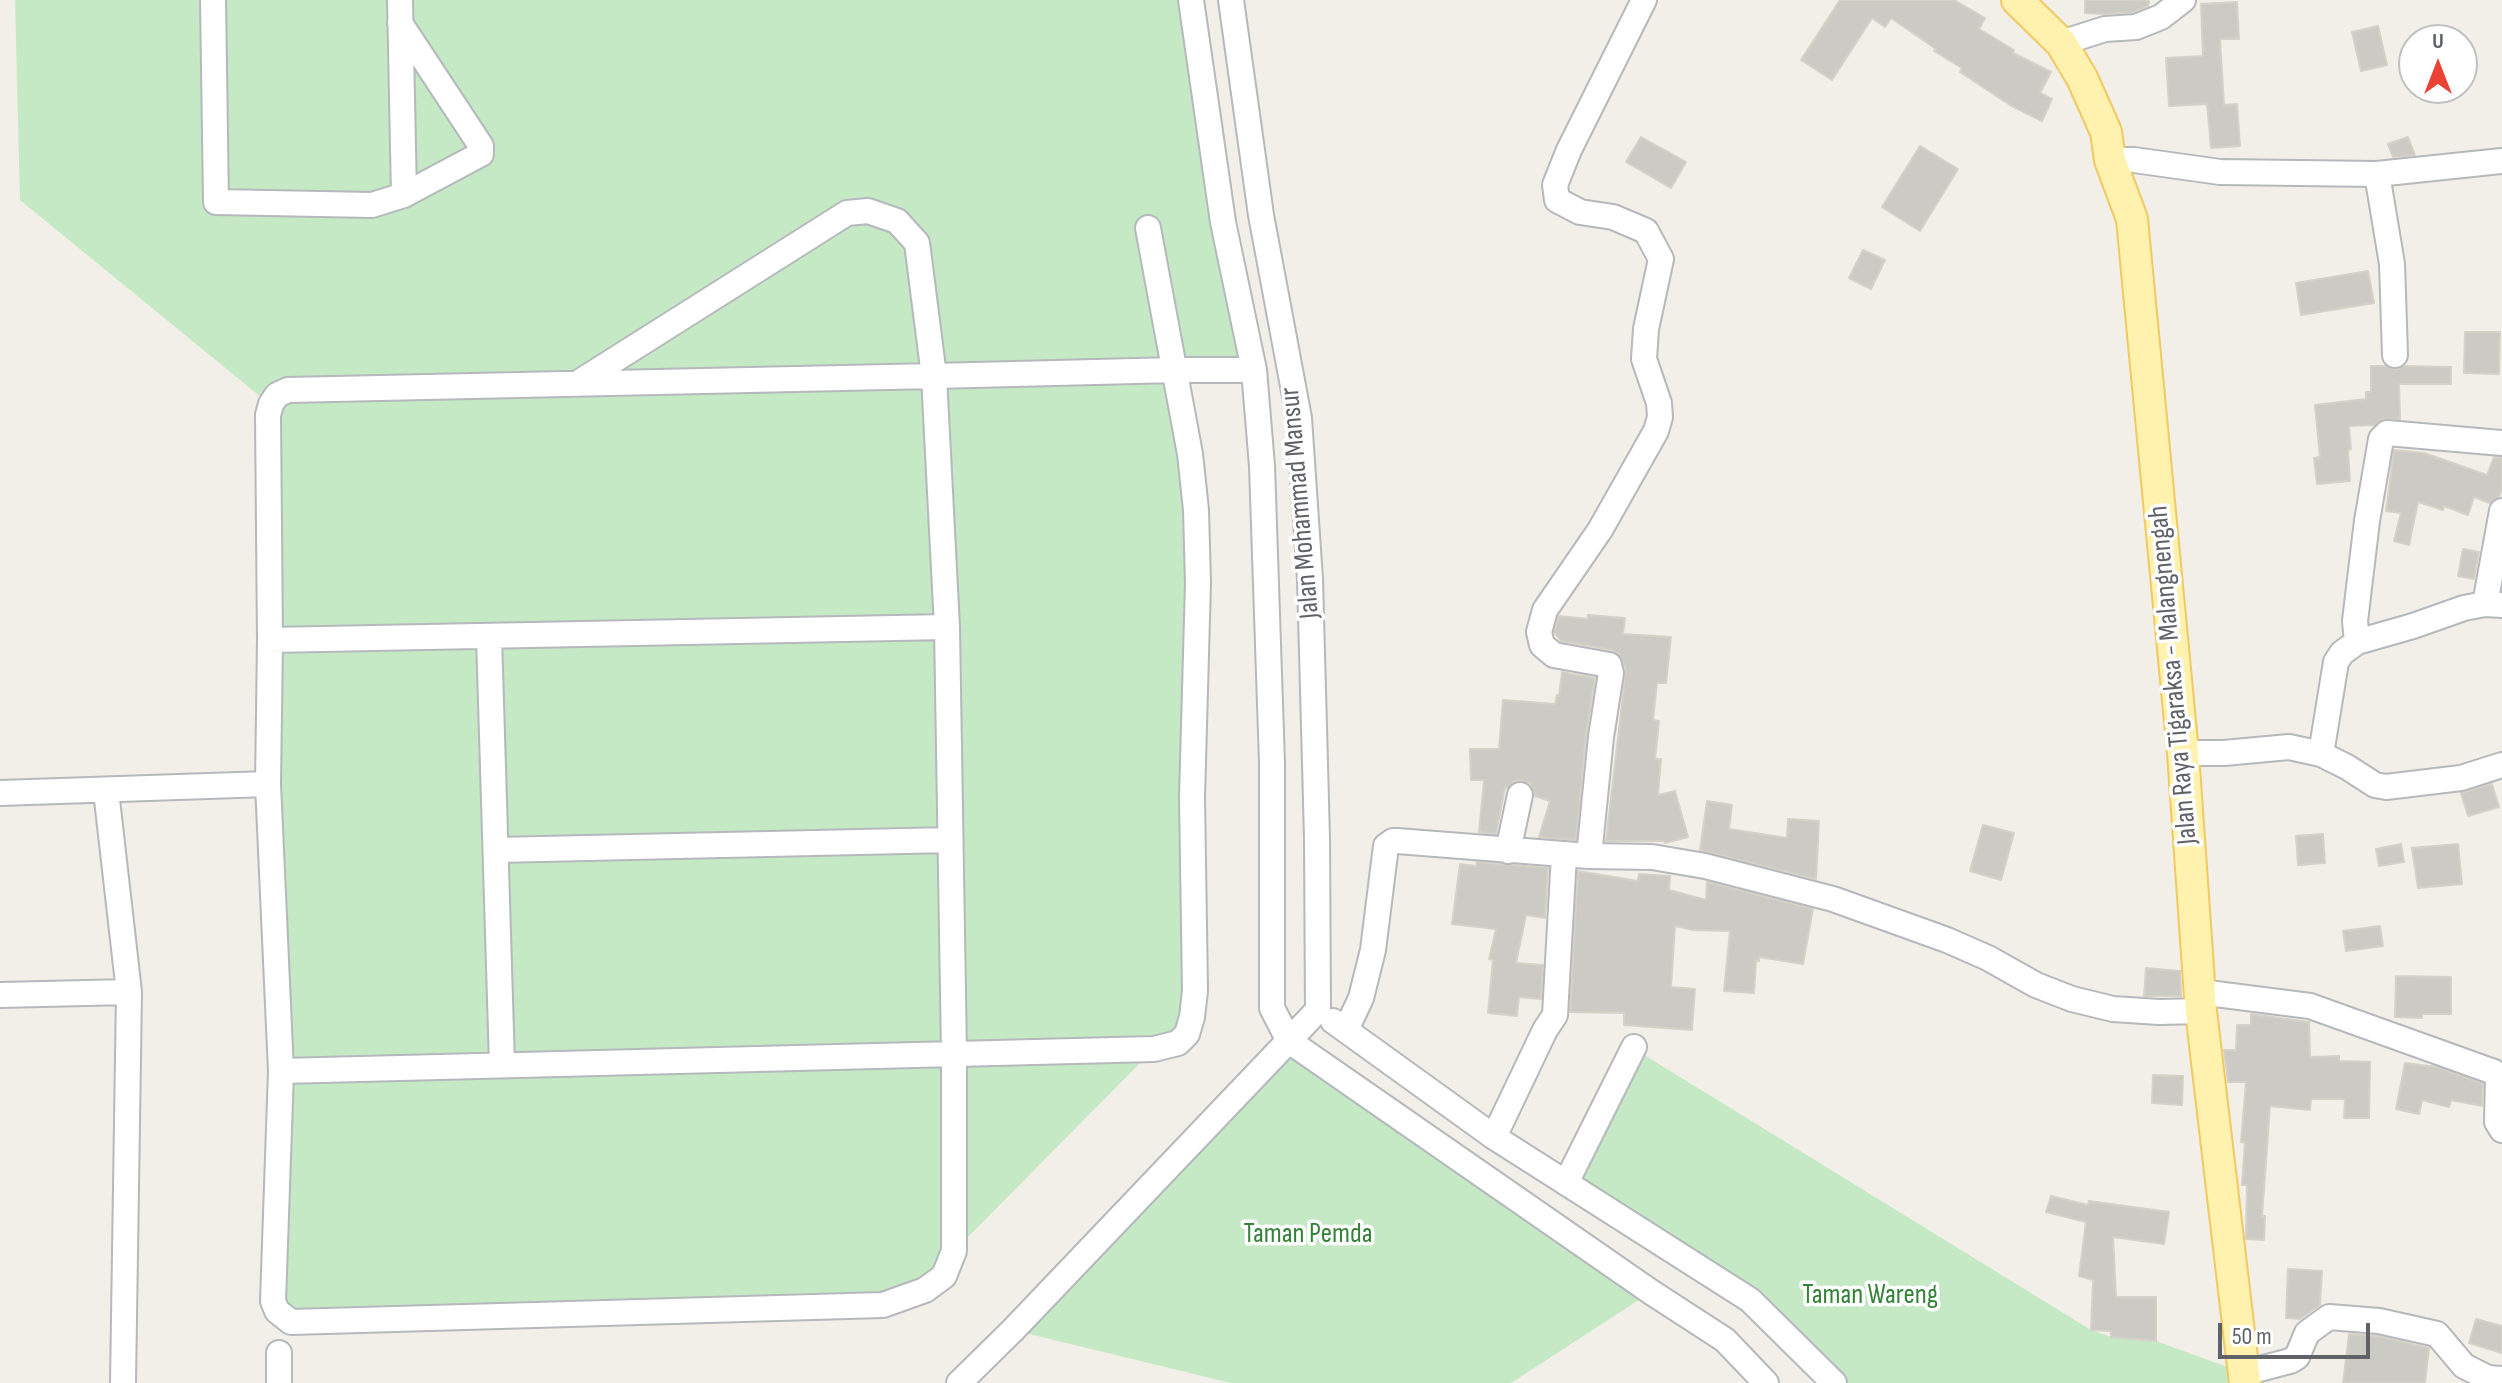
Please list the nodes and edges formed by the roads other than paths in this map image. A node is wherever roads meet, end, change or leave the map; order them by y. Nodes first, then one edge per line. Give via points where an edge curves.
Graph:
1 (213, 0) edge
2 (1191, 0) edge
3 (1231, 0) edge
4 (1644, 0) edge
5 (2017, 0) edge
6 (2183, 0) edge
7 (400, 11) edge
8 (2061, 43) junction
9 (2110, 160) junction
10 (2502, 161) edge
11 (2377, 174) junction
12 (404, 195) junction
13 (1148, 228) dead end
14 (2395, 355) dead end
15 (1176, 370) junction
16 (1254, 370) junction
17 (934, 376) junction
18 (578, 383) junction
19 (2502, 443) edge
20 (2502, 511) edge
21 (2493, 605) edge
22 (947, 627) junction
23 (489, 636) junction
24 (270, 640) junction
25 (2357, 642) junction
26 (2183, 753) junction
27 (2321, 754) junction
28 (2502, 765) edge
29 (268, 784) junction
30 (106, 791) junction
31 (0, 793) edge
32 (1520, 795) dead end
33 (950, 840) junction
34 (496, 850) junction
35 (1508, 851) junction
36 (1564, 855) junction
37 (1589, 856) junction
38 (129, 992) junction
39 (0, 995) edge
40 (2200, 1001) junction
41 (1318, 1010) junction
42 (1346, 1030) junction
43 (1289, 1041) junction
44 (1634, 1047) dead end
45 (954, 1054) junction
46 (502, 1065) junction
47 (281, 1071) junction
48 (2502, 1130) edge
49 (1494, 1137) junction
50 (1566, 1183) junction
51 (279, 1353) dead end
52 (2245, 1378) edge
53 (2502, 1379) edge
54 (123, 1383) edge
55 (279, 1383) edge
56 (959, 1383) edge
57 (1766, 1383) edge
58 (1834, 1383) edge

1 - 12 street via 216,202 372,205
2 - 16 street, Jalan Mohammad Mansur via 1223,222
3 - 41 street, Jalan Mohammad Mansur via 1261,215 1299,418 1310,579
4 - 37 street via 1555,185 1557,200 1580,212 1613,217 1646,231 1661,259 1644,359 1659,403 1656,431 1600,530 1545,610 1539,632 1542,645 1554,655 1609,665 1611,673
5 - 8 main road, Jalan Raya Tigaraksa - Malangnengah
6 - 8 street via 2136,27 2105,29
7 - 12 street
7 - 12 street via 482,150
8 - 9 main road, Jalan Raya Tigaraksa - Malangnengah via 2106,132
9 - 11 street via 2220,172
9 - 26 main road, Jalan Raya Tigaraksa - Malangnengah via 2132,219
10 - 11 street
11 - 14 street via 2392,264
13 - 15 street
15 - 16 street
15 - 17 street
15 - 45 street via 1193,476 1198,570 1192,797 1195,991 1187,1034 1178,1043 1154,1049
16 - 43 street, Jalan Mohammad Mansur via 1272,763 1272,1008
17 - 18 street
17 - 18 street via 917,243 897,221 868,211 847,213
17 - 22 street
18 - 24 street via 288,390 277,395 268,415
19 - 25 street via 2387,433 2381,439 2367,521
20 - 21 street
21 - 25 street via 2464,608
22 - 23 street
22 - 33 street
23 - 24 street
23 - 34 street
24 - 29 street
25 - 27 street via 2336,662
26 - 27 street via 2289,747
26 - 40 main road, Jalan Raya Tigaraksa - Malangnengah
27 - 28 street via 2386,787 2461,778
29 - 30 street
29 - 47 street
30 - 31 street
30 - 38 street
32 - 35 street
33 - 34 street
33 - 45 street
34 - 46 street
35 - 36 street
35 - 42 street via 1389,843 1373,950
36 - 37 street
36 - 49 street via 1555,1015
37 - 40 street via 1669,859 1833,899 1947,940 2036,985 2113,1009 2159,1012
38 - 39 street
38 - 54 street
40 - 48 street via 2310,1006 2494,1072
40 - 52 main road, Jalan Raya Tigaraksa - Malangnengah
41 - 42 street
41 - 43 street
42 - 49 street
43 - 56 street
43 - 57 street via 1725,1340
44 - 50 street
45 - 46 street
45 - 47 street via 954,1251 944,1276 925,1290 883,1305 302,1322 291,1322 273,1301
46 - 47 street
49 - 50 street
50 - 58 street via 1750,1300
51 - 55 street
52 - 53 street via 2297,1357 2307,1333 2329,1317 2437,1334 2464,1366

